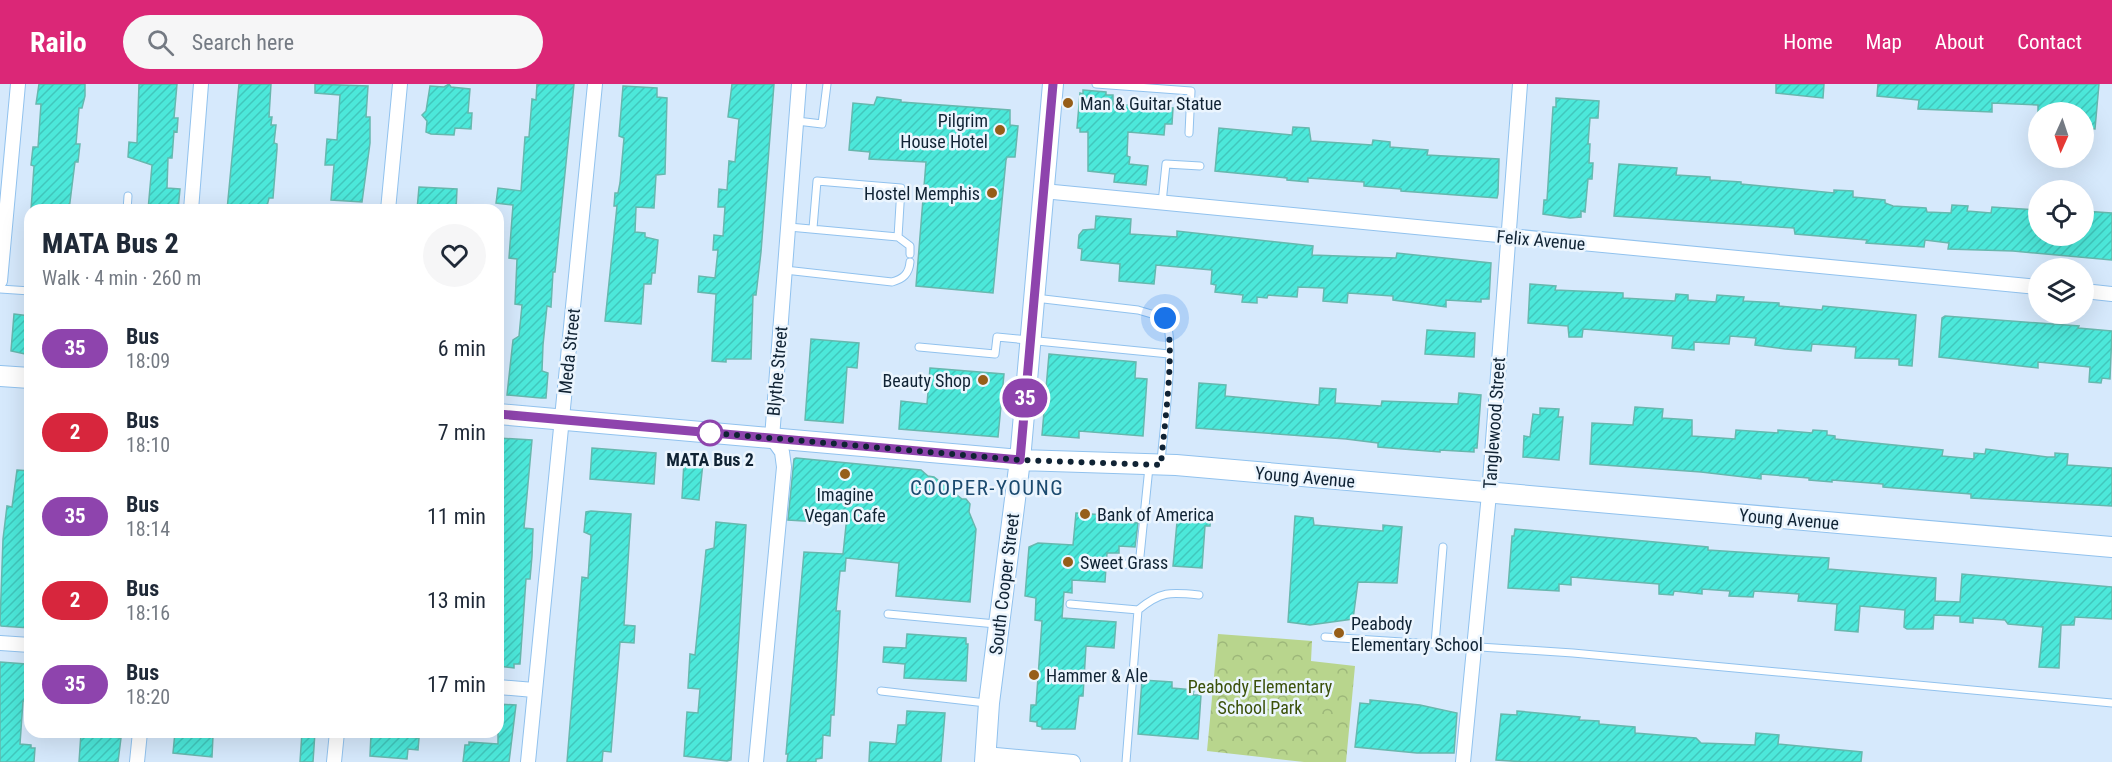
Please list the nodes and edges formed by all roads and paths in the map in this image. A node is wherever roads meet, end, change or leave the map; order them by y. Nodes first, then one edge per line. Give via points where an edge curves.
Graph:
1 (18, 84) edge
2 (201, 84) edge
3 (400, 84) edge
4 (595, 84) edge
5 (799, 84) edge
6 (827, 84) edge
7 (1053, 84) edge
8 (1096, 84) edge
9 (1520, 84) edge
10 (796, 121) junction
11 (1189, 133) dead end
12 (1200, 166) dead end
13 (1043, 191) junction
14 (128, 196) dead end
15 (1162, 203) junction
16 (127, 204) edge
17 (191, 204) edge
18 (389, 204) edge
19 (789, 227) junction
20 (813, 228) junction
21 (898, 237) junction
22 (1507, 237) junction
23 (910, 254) dead end
24 (910, 262) dead end
25 (785, 270) junction
26 (0, 281) edge
27 (2028, 286) edge
28 (0, 289) edge
29 (24, 291) edge
30 (2094, 292) edge
31 (2112, 294) edge
32 (1034, 298) junction
33 (1031, 339) junction
34 (918, 347) dead end
35 (1169, 354) junction
36 (0, 376) edge
37 (24, 378) edge
38 (504, 414) edge
39 (562, 419) junction
40 (772, 438) junction
41 (1020, 460) junction
42 (1155, 465) junction
43 (1489, 494) junction
44 (1443, 547) dead end
45 (2112, 547) edge
46 (1122, 564) dead end
47 (1199, 595) dead end
48 (1070, 604) dead end
49 (1138, 610) junction
50 (888, 614) dead end
51 (998, 624) junction
52 (1325, 637) dead end
53 (0, 643) edge
54 (1435, 644) junction
55 (24, 645) edge
56 (1474, 647) junction
57 (504, 688) edge
58 (534, 690) junction
59 (881, 691) dead end
60 (989, 703) junction
61 (2112, 703) edge
62 (139, 738) edge
63 (336, 738) edge
64 (985, 758) edge
65 (137, 762) edge
66 (334, 762) edge
67 (528, 762) edge
68 (756, 762) edge
69 (1073, 762) edge
70 (1126, 762) edge
71 (1463, 762) edge

1 - 26 street
2 - 17 street
3 - 18 street
4 - 39 street, Meda Street
5 - 10 street, Blythe Street
6 - 10 lane via 822,124
7 - 13 street, South Cooper Street
8 - 11 lane via 1191,91
9 - 22 street, Tanglewood Street
10 - 19 street, Blythe Street
12 - 15 lane via 1166,164
13 - 15 street, Felix Avenue
13 - 32 street, South Cooper Street
14 - 16 lane
15 - 22 street, Felix Avenue
19 - 20 lane
19 - 25 street, Blythe Street
20 - 21 lane
20 - 21 lane via 817,181 901,188
21 - 23 lane via 910,246
22 - 27 street, Felix Avenue
22 - 43 street, Tanglewood Street
24 - 25 lane via 909,271 892,282
25 - 40 street, Blythe Street
28 - 29 lane
30 - 31 street
32 - 33 street, South Cooper Street
32 - 35 lane via 1158,315 1169,325
33 - 34 lane via 997,337 995,354
33 - 35 lane
33 - 41 street, South Cooper Street
35 - 42 lane
36 - 37 street
38 - 39 street, Young Avenue
39 - 40 street, Young Avenue
39 - 58 street, Meda Street
40 - 41 street, Young Avenue
40 - 68 street, Blythe Street via 782,452 784,467
41 - 42 street, Young Avenue
41 - 51 street, South Cooper Street
42 - 43 street, Young Avenue
42 - 46 lane via 1140,556 1135,562
43 - 45 street, Young Avenue
43 - 56 street, Tanglewood Street
44 - 54 lane
47 - 49 lane via 1168,592
48 - 49 lane
49 - 70 lane
50 - 51 lane
51 - 60 street, South Cooper Street
52 - 54 lane
53 - 55 street
54 - 56 lane
56 - 61 lane
56 - 71 street, Tanglewood Street
57 - 58 street
58 - 67 street, Meda Street
59 - 60 lane
60 - 64 street, South Cooper Street
62 - 65 street
63 - 66 street
64 - 69 street

